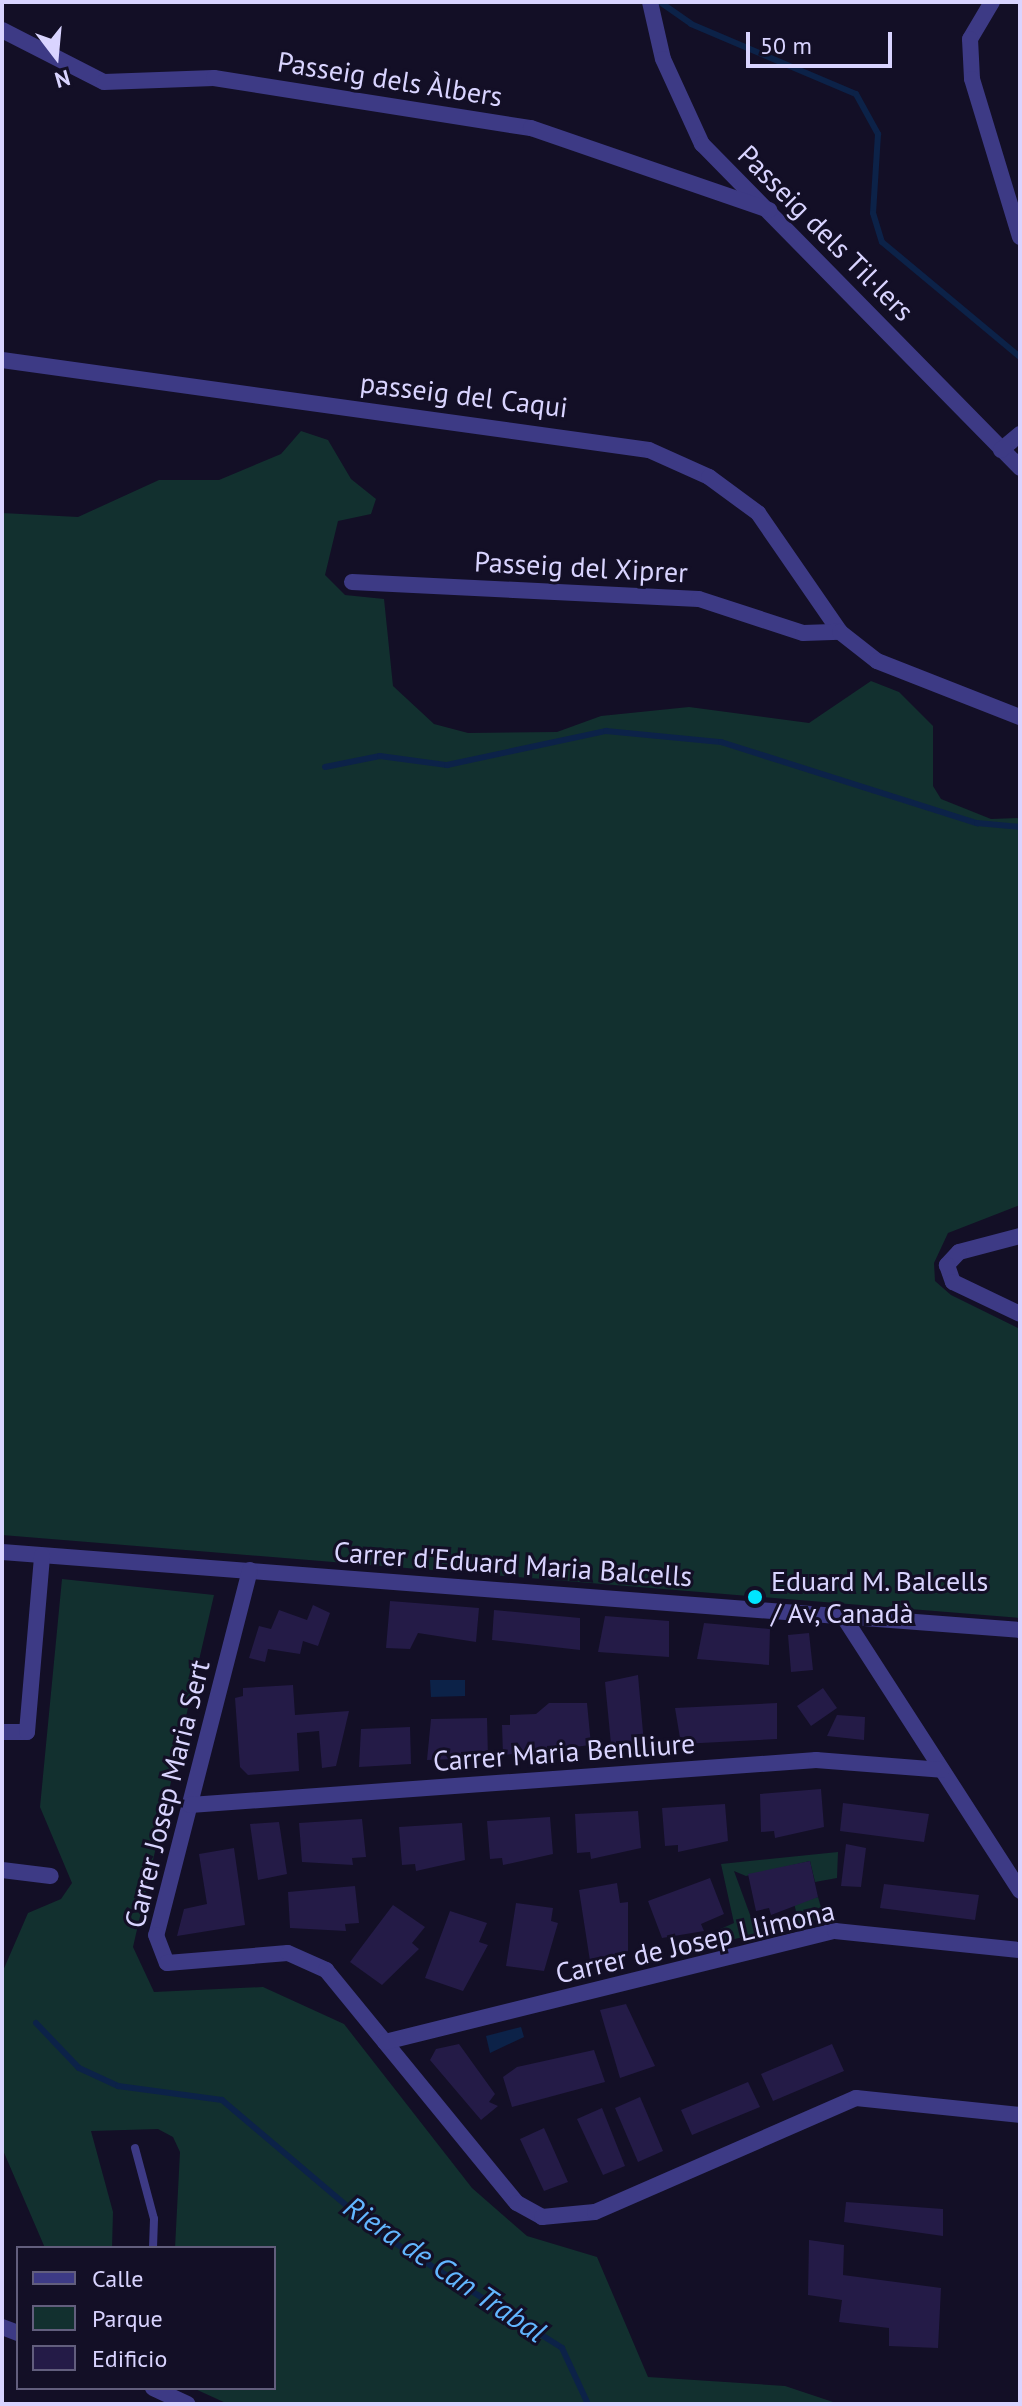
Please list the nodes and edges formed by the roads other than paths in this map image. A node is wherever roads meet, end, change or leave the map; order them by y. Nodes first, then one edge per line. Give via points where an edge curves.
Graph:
1 (650, 2) edge
2 (992, 2) edge
3 (2, 30) edge
4 (769, 210) junction
5 (1020, 237) edge
6 (2, 360) edge
7 (1020, 434) edge
8 (1001, 450) junction
9 (1020, 468) edge
10 (352, 582) dead end
11 (840, 632) junction
12 (1020, 717) edge
13 (1020, 1236) edge
14 (1020, 1314) edge
15 (2, 1552) edge
16 (42, 1556) junction
17 (250, 1570) junction
18 (843, 1616) junction
19 (1020, 1630) edge
20 (2, 1732) edge
21 (942, 1770) junction
22 (190, 1805) junction
23 (2, 1870) edge
24 (51, 1876) dead end
25 (1020, 1891) edge
26 (1020, 1950) edge
27 (385, 2042) junction
28 (1020, 2115) edge
29 (135, 2148) dead end
30 (153, 2246) edge
31 (157, 2390) edge
32 (188, 2404) edge

1 - 4 street, Passeig dels Til·lers via 663,59 702,144
2 - 5 street via 970,39 972,79
3 - 4 street, Passeig dels Àlbers via 104,82 214,78 531,128
4 - 8 street, Passeig dels Til·lers
6 - 11 street, passeig del Caqui via 649,450 709,477 758,513
7 - 8 street
8 - 9 street, Passeig dels Til·lers
10 - 11 street, Passeig del Xiprer via 671,594 803,633
11 - 12 street via 877,661
13 - 14 street via 950,1257 953,1282
15 - 16 street, Carrer d'Eduard Maria Balcells
16 - 17 street, Carrer d'Eduard Maria Balcells
16 - 20 street via 27,1732
17 - 18 street, Carrer d'Eduard Maria Balcells
17 - 22 street, Carrer Josep Maria Sert
18 - 19 street, Carrer d'Eduard Maria Balcells
18 - 21 street
21 - 22 street, Carrer Maria Benlliure via 816,1760
21 - 25 street
22 - 27 street, Carrer Josep Maria Sert via 156,1935 163,1959 178,1967 305,1957 326,1970
23 - 24 street
26 - 27 street, Carrer de Josep Llimona via 835,1931
27 - 28 street, Carrer Josep Maria Sert via 517,2203 542,2217 595,2212 856,2098
29 - 30 lane via 152,2207
31 - 32 street

